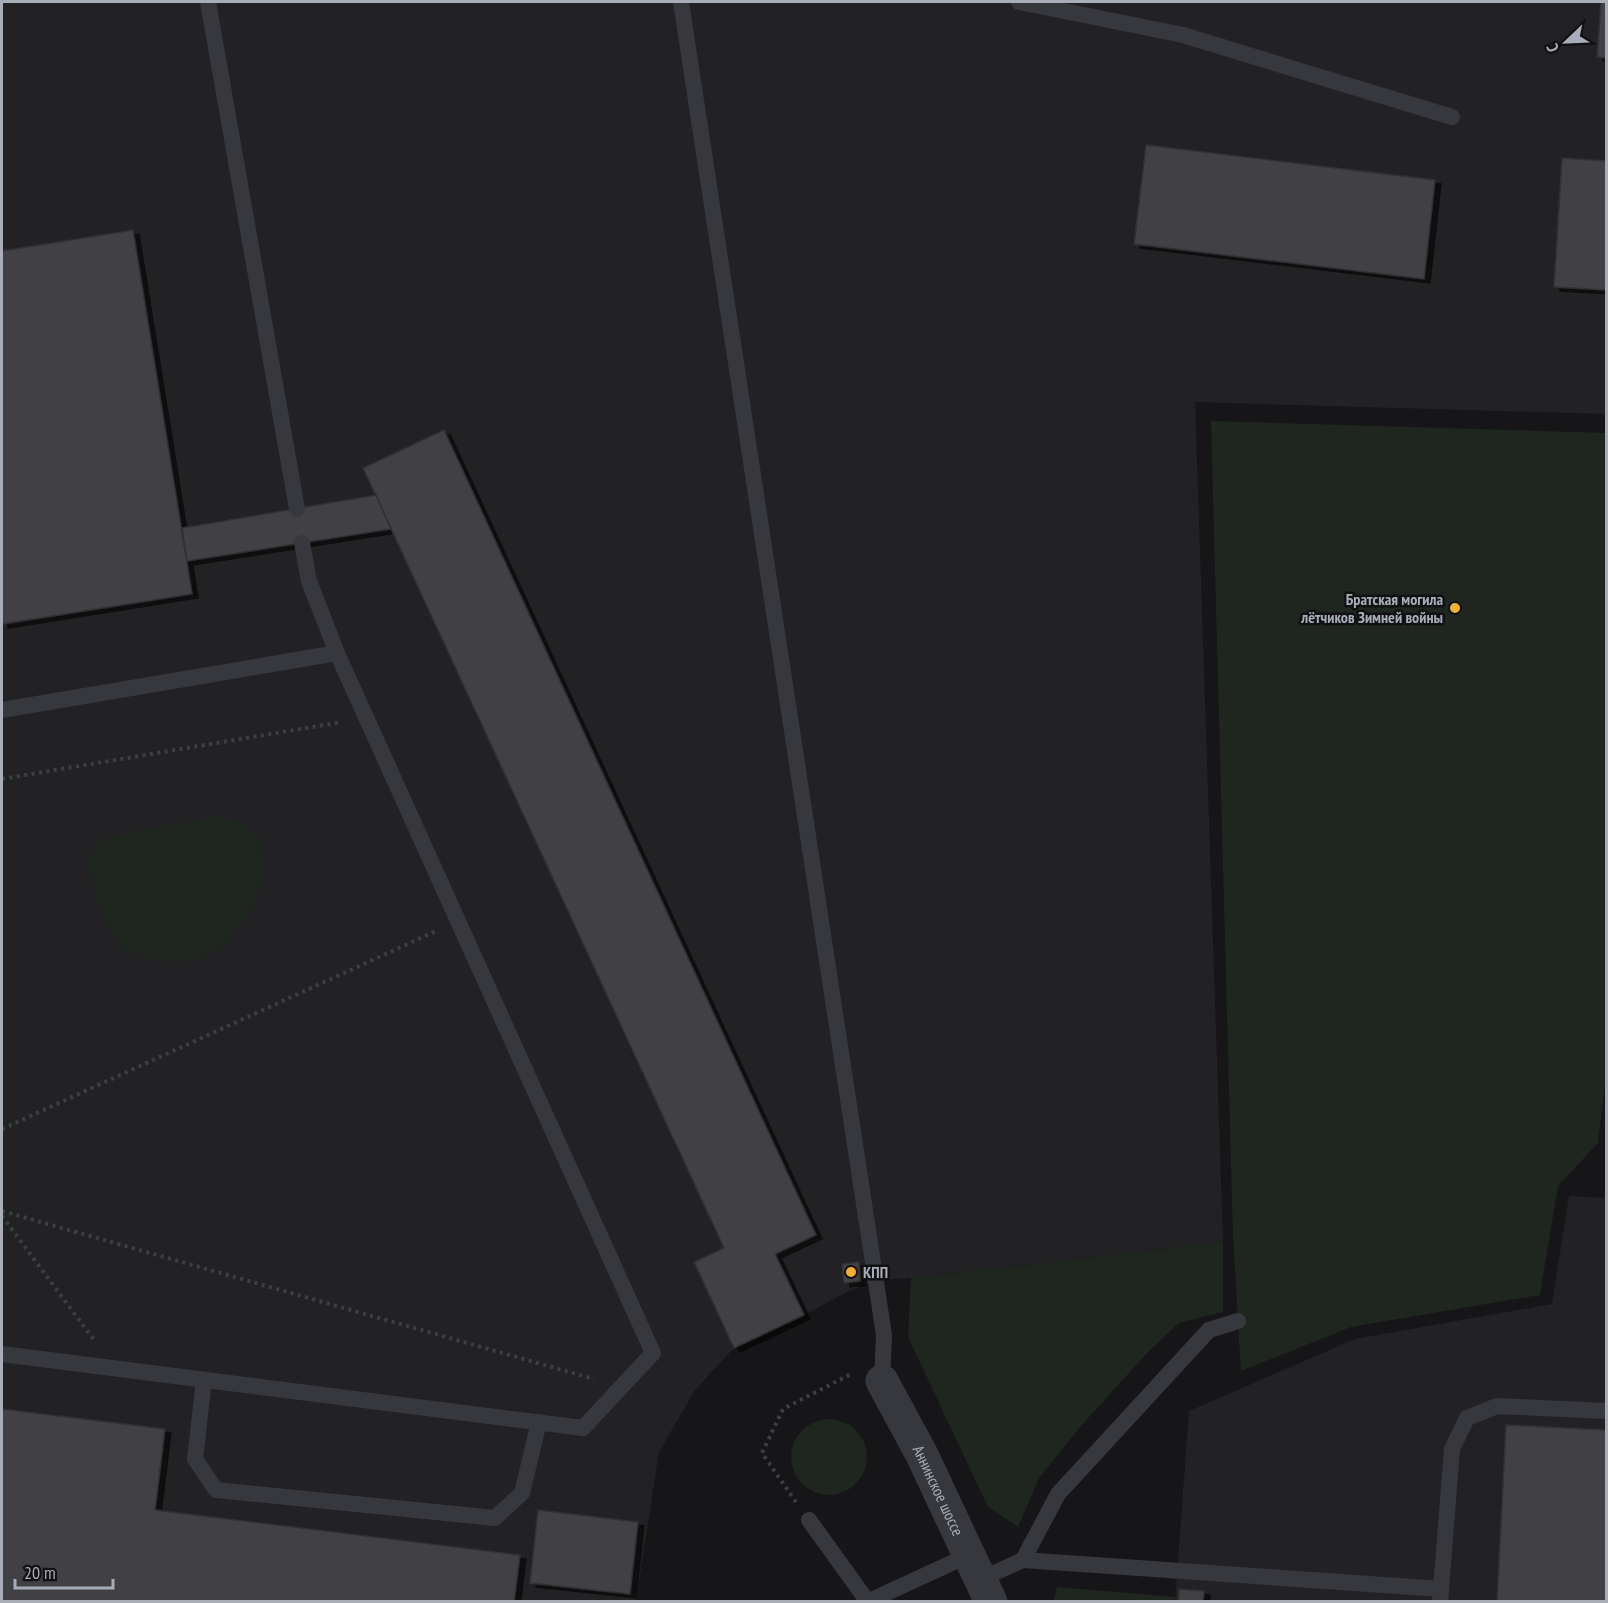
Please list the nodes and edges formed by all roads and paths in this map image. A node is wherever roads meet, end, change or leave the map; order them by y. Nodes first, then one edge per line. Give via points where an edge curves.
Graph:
1 (208, 2) edge
2 (681, 2) edge
3 (1019, 2) edge
4 (1452, 117) dead end
5 (297, 509) dead end
6 (302, 543) dead end
7 (337, 652) junction
8 (2, 710) edge
9 (367, 718) junction
10 (2, 779) edge
11 (458, 921) junction
12 (2, 1129) edge
13 (2, 1213) edge
14 (1238, 1321) dead end
15 (2, 1354) edge
16 (116, 1369) junction
17 (204, 1380) junction
18 (882, 1381) junction
19 (621, 1386) junction
20 (1606, 1411) edge
21 (539, 1422) junction
22 (809, 1520) joint
23 (1023, 1560) junction
24 (980, 1579) edge
25 (1440, 1595) edge
26 (867, 1601) edge

1 - 5 lane
2 - 18 lane via 884,1335
3 - 4 lane via 1183,35
6 - 7 lane via 309,581
7 - 8 lane
7 - 9 lane
9 - 10 path
9 - 11 lane
11 - 12 path
11 - 19 lane via 654,1353
13 - 16 path
13 - 19 path
14 - 23 lane via 1209,1330 1058,1494
15 - 16 lane
16 - 17 lane
17 - 21 lane
17 - 21 lane via 195,1459 216,1490 495,1518 522,1492
18 - 22 path via 856,1372 783,1409 762,1453
18 - 24 street, Аннинское шоссе via 922,1455
19 - 21 lane via 583,1428
20 - 25 lane via 1497,1406 1467,1418 1452,1449
22 - 26 lane
23 - 24 lane
23 - 25 lane
24 - 26 lane

